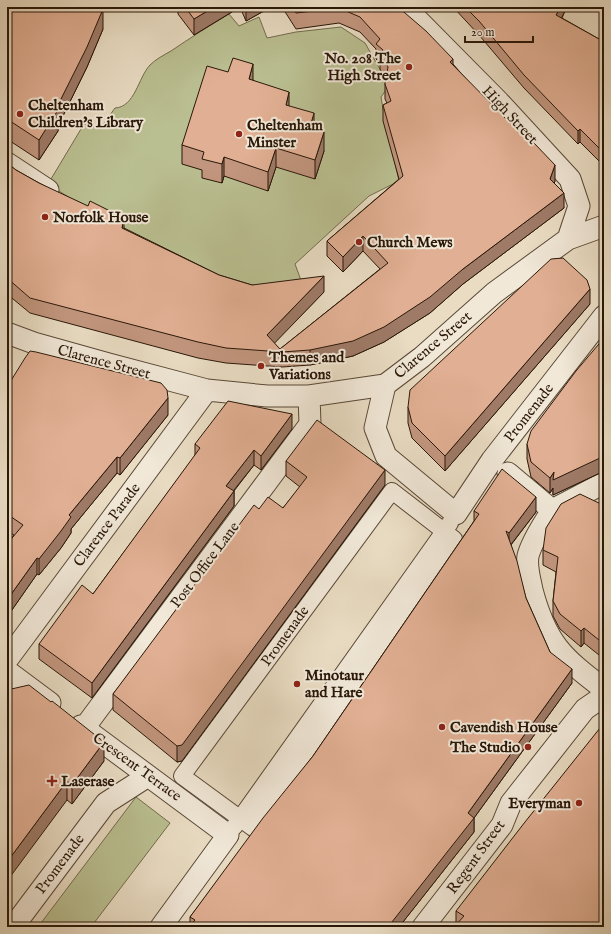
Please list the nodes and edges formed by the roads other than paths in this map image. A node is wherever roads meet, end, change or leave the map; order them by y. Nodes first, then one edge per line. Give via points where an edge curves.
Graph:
1 (405, 7) edge
2 (7, 163) edge
3 (64, 197) edge
4 (604, 226) edge
5 (568, 238) junction
6 (604, 316) edge
7 (7, 333) edge
8 (385, 385) junction
9 (207, 390) junction
10 (309, 396) junction
11 (492, 460) junction
12 (508, 473) joint
13 (602, 484) dead end
14 (552, 510) junction
15 (456, 514) junction
16 (443, 532) junction
17 (7, 660) edge
18 (7, 671) edge
19 (604, 689) edge
20 (604, 696) edge
21 (84, 728) junction
22 (148, 776) junction
23 (234, 826) junction
24 (13, 927) edge
25 (161, 927) edge
26 (423, 927) edge

1 - 5 street, High Street via 499,102 570,179 579,206
2 - 3 street via 44,188
4 - 5 street, Clarence Street
5 - 8 street, Clarence Street via 494,293 422,357
6 - 11 street, Promenade
7 - 9 street, Clarence Street via 94,360
8 - 10 street, Clarence Street
8 - 15 street via 375,428 386,456
9 - 10 street, Clarence Street via 267,396
9 - 17 street, Clarence Parade
10 - 21 street, Post Office Lane via 310,424
11 - 12 street
11 - 15 street, Promenade
12 - 14 street
13 - 14 street
14 - 19 street via 532,544 528,557 528,572 536,606 542,622 562,654
15 - 16 street, Promenade
16 - 23 street, Promenade
16 - 23 street, Promenade via 392,491 182,776
18 - 21 street, Crescent Terrace
20 - 26 street, Regent Street via 585,709 511,803 502,825
21 - 22 street, Crescent Terrace
22 - 23 street, Crescent Terrace
22 - 24 street, Promenade via 106,803
23 - 25 street, Promenade

